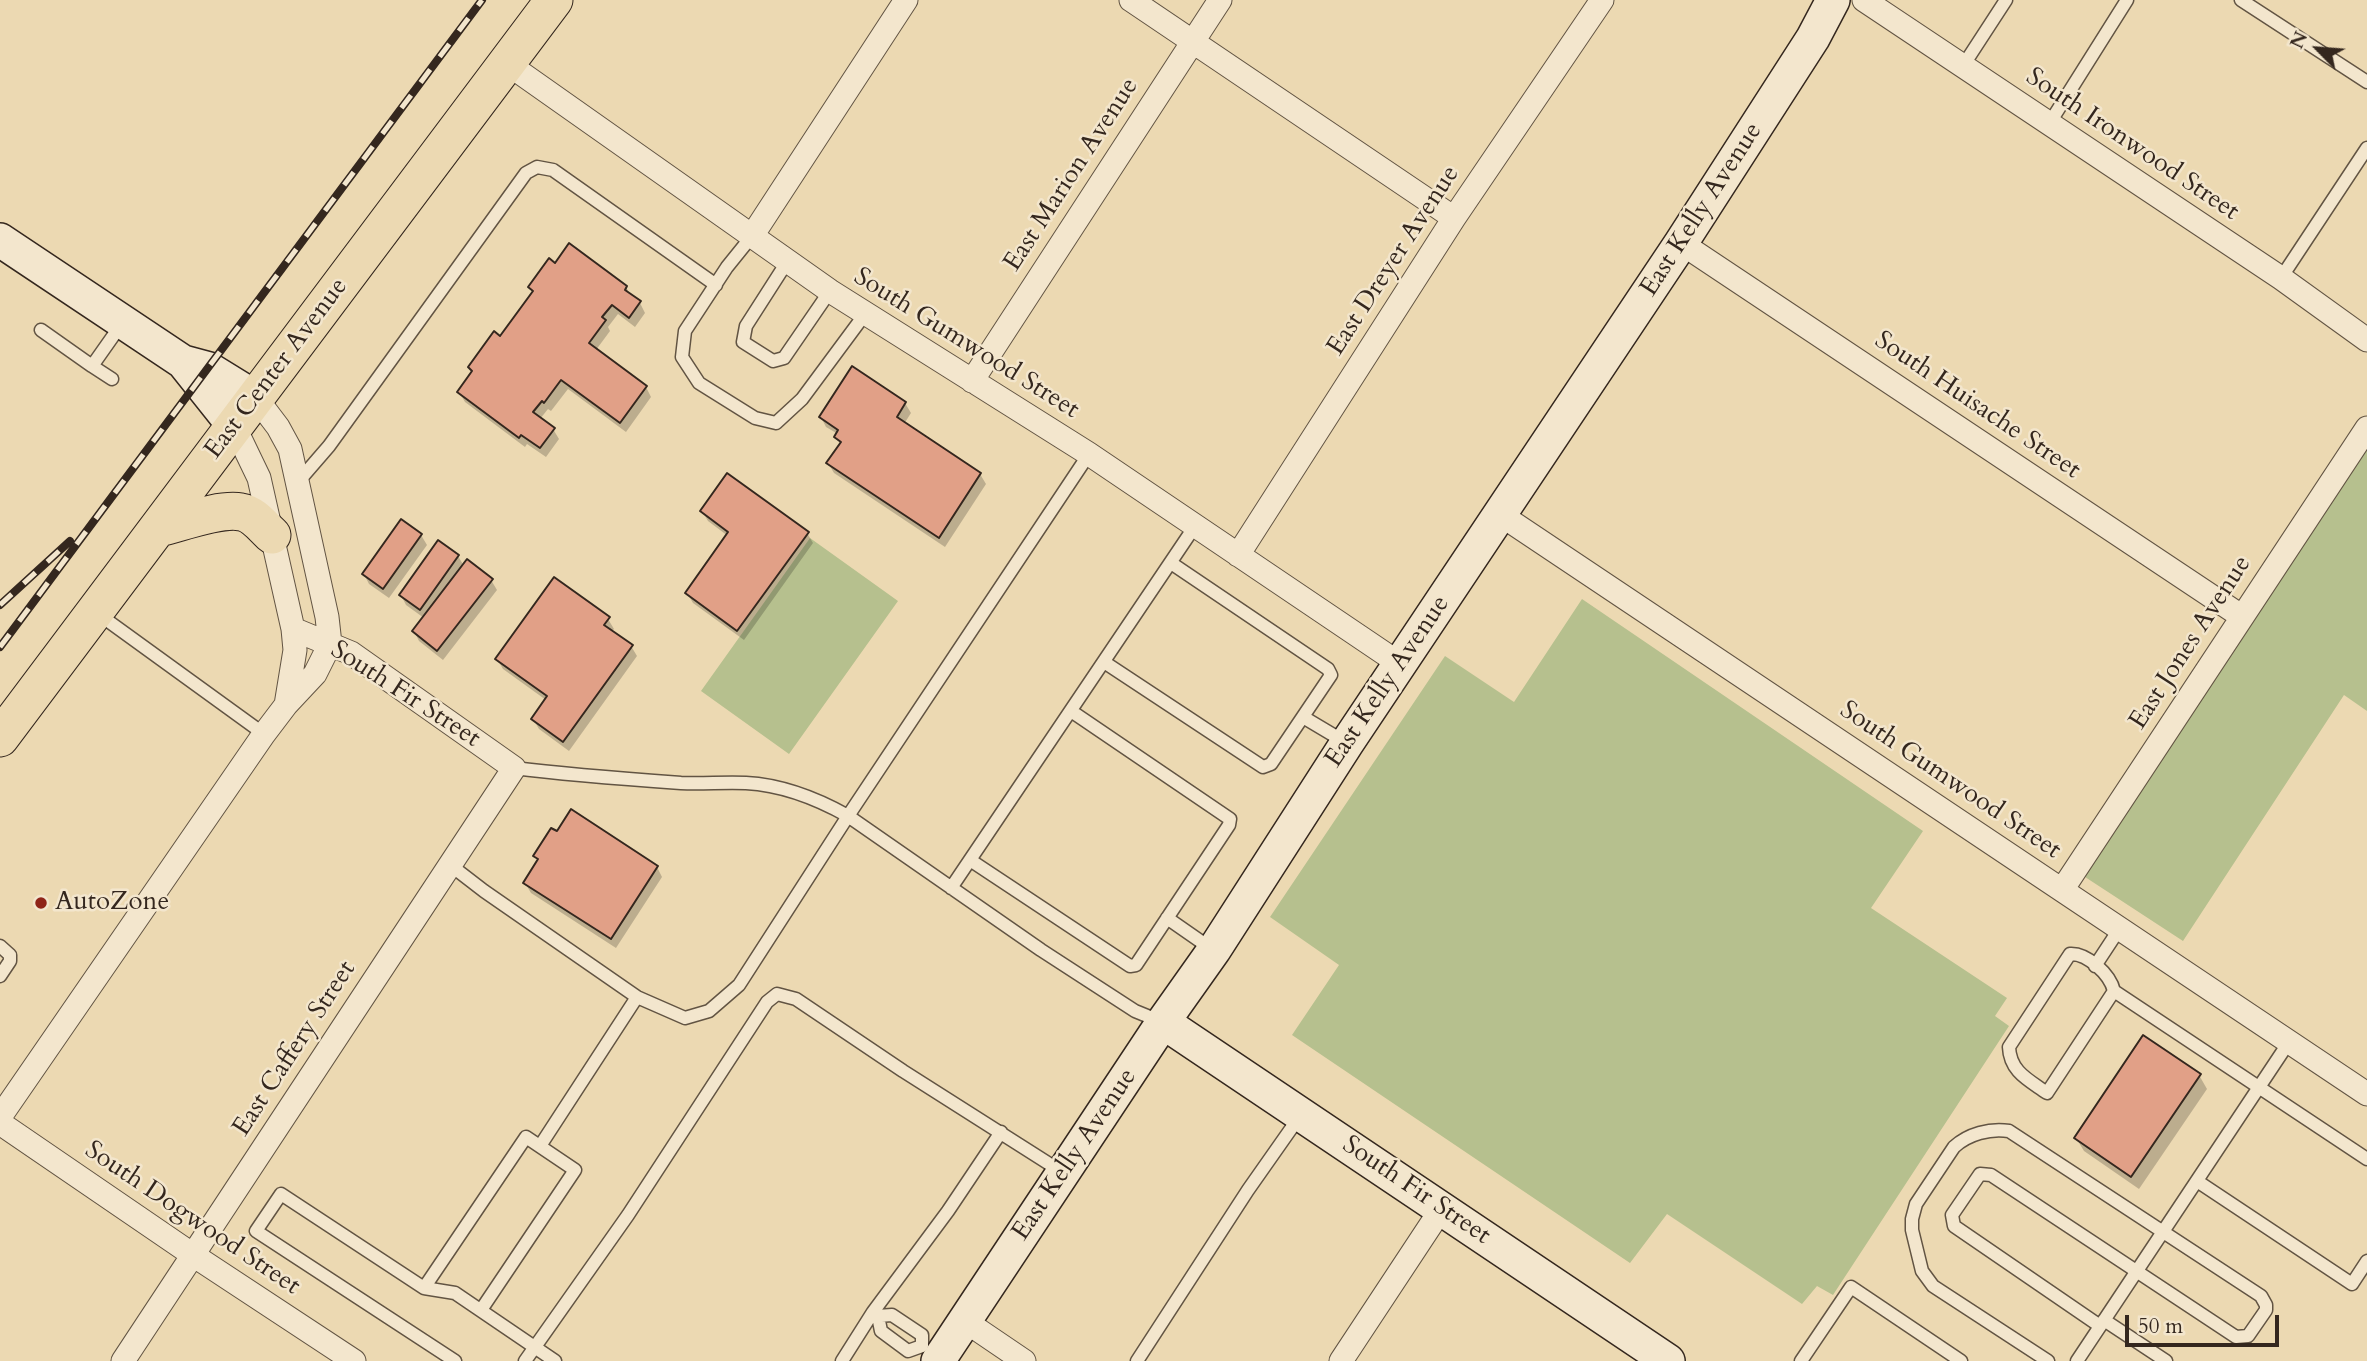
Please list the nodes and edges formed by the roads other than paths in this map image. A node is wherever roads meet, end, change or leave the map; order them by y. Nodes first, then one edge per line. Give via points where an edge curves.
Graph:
1 (554, 0) edge
2 (906, 0) edge
3 (1131, 0) edge
4 (1220, 0) edge
5 (1602, 0) edge
6 (1833, 0) edge
7 (1864, 0) edge
8 (2006, 0) edge
9 (2127, 0) edge
10 (2241, 0) edge
11 (1192, 40) junction
12 (508, 64) junction
13 (1963, 66) junction
14 (2367, 82) edge
15 (2049, 124) junction
16 (2367, 148) edge
17 (1454, 218) junction
18 (752, 236) junction
19 (0, 240) edge
20 (1681, 243) junction
21 (787, 262) junction
22 (2281, 278) junction
23 (716, 285) junction
24 (830, 291) junction
25 (865, 314) junction
26 (124, 321) junction
27 (41, 330) dead end
28 (2367, 340) edge
29 (183, 362) junction
30 (92, 366) junction
31 (112, 379) dead end
32 (972, 381) junction
33 (256, 398) junction
34 (234, 426) junction
35 (2367, 428) edge
36 (1089, 453) junction
37 (296, 483) junction
38 (1501, 515) junction
39 (1195, 526) junction
40 (159, 528) junction
41 (272, 535) junction
42 (1238, 555) junction
43 (1171, 563) junction
44 (96, 612) junction
45 (2241, 616) junction
46 (293, 628) junction
47 (330, 644) junction
48 (1104, 662) junction
49 (1400, 664) junction
50 (286, 705) junction
51 (1070, 711) junction
52 (1303, 717) junction
53 (264, 734) junction
54 (0, 738) edge
55 (1347, 743) junction
56 (514, 768) junction
57 (848, 816) junction
58 (970, 860) junction
59 (449, 864) junction
60 (951, 888) junction
61 (2063, 890) junction
62 (1167, 918) junction
63 (2120, 928) junction
64 (0, 946) edge
65 (1214, 950) junction
66 (2095, 966) junction
67 (0, 976) edge
68 (2114, 991) junction
69 (637, 997) junction
70 (1163, 1022) junction
71 (2289, 1042) junction
72 (2259, 1087) junction
73 (2367, 1094) edge
74 (1301, 1114) junction
75 (0, 1117) edge
76 (0, 1123) edge
77 (1001, 1132) junction
78 (540, 1146) junction
79 (2367, 1159) edge
80 (1062, 1172) junction
81 (2197, 1181) junction
82 (1442, 1208) junction
83 (2163, 1232) junction
84 (193, 1255) junction
85 (2367, 1261) edge
86 (2137, 1271) junction
87 (424, 1288) junction
88 (481, 1310) junction
89 (876, 1314) junction
90 (965, 1321) junction
91 (2102, 1323) junction
92 (535, 1348) junction
93 (933, 1355) edge
94 (123, 1361) edge
95 (355, 1361) edge
96 (455, 1361) edge
97 (526, 1361) edge
98 (555, 1361) edge
99 (842, 1361) edge
100 (1024, 1361) edge
101 (1137, 1361) edge
102 (1341, 1361) edge
103 (1668, 1361) edge
104 (1801, 1361) edge
105 (1961, 1361) edge
106 (2048, 1361) edge
107 (2077, 1361) edge
108 (2166, 1361) edge

1 - 12 main road, East Center Avenue
2 - 18 street
3 - 11 street
4 - 11 street, East Marion Avenue
5 - 17 street, East Dreyer Avenue
6 - 20 street, East Kelly Avenue
7 - 13 street, South Ironwood Street
8 - 13 lane
9 - 15 lane
10 - 14 lane
11 - 17 street
11 - 32 street, East Marion Avenue
12 - 18 street, South Gumwood Street
12 - 33 main road, East Center Avenue
13 - 15 street, South Ironwood Street
15 - 22 street, South Ironwood Street
16 - 22 lane
17 - 42 street, East Dreyer Avenue
18 - 21 street, South Gumwood Street
18 - 23 lane
19 - 26 street
20 - 38 street, East Kelly Avenue
20 - 45 street, South Huisache Street
21 - 24 street, South Gumwood Street
21 - 24 lane via 746,326 743,342 773,361 784,358
22 - 28 street, South Ironwood Street
23 - 25 lane via 685,331 682,357 699,383 755,418 776,424 802,399
23 - 37 lane via 553,170 537,167 526,173 329,446
24 - 25 street, South Gumwood Street
25 - 32 street, South Gumwood Street
26 - 29 street
26 - 30 lane
27 - 30 lane
29 - 33 street via 220,374
29 - 34 street
30 - 31 lane
32 - 36 street, South Gumwood Street
33 - 34 main road, East Center Avenue
33 - 37 street via 290,449
34 - 40 main road, East Center Avenue
34 - 41 street via 259,478
35 - 45 street, East Jones Avenue
36 - 39 street, South Gumwood Street
36 - 57 lane
37 - 47 street
38 - 49 street, East Kelly Avenue
38 - 61 street, South Gumwood Street
39 - 42 street, South Gumwood Street
39 - 43 lane
40 - 41 main road via 242,512
40 - 44 main road, East Center Avenue
41 - 46 street
42 - 49 street, South Gumwood Street
43 - 48 lane
43 - 52 lane via 1328,669 1331,675
44 - 53 lane
44 - 54 main road, East Center Avenue
45 - 61 street, East Jones Avenue
46 - 47 street, South Fir Street
46 - 50 street via 295,650
47 - 50 street via 315,674
47 - 56 street, South Fir Street via 351,653
48 - 51 lane
48 - 52 lane via 1264,767 1271,764
49 - 55 street, East Kelly Avenue
50 - 53 street
51 - 58 lane
51 - 62 lane via 1230,819
52 - 55 lane
53 - 75 street
55 - 65 street, East Kelly Avenue
56 - 57 lane via 760,785 819,800
56 - 59 street, East Caffery Street
57 - 60 lane
57 - 69 lane via 739,985 709,1011 685,1018
58 - 60 lane
58 - 62 lane via 1130,966 1136,965
59 - 69 lane
59 - 84 street, East Caffery Street
60 - 70 lane via 1135,1012
61 - 63 street, South Gumwood Street
62 - 65 lane
63 - 66 lane
63 - 71 street, South Gumwood Street
64 - 67 lane via 10,955
65 - 70 street, East Kelly Avenue
66 - 68 lane via 2109,978
66 - 68 lane via 2076,954 2067,957 2009,1046 2012,1065 2047,1093
68 - 72 lane
69 - 78 lane
70 - 74 street, South Fir Street
70 - 80 street, East Kelly Avenue
71 - 72 lane
71 - 73 street, South Gumwood Street
72 - 79 lane
72 - 81 lane
74 - 82 street, South Fir Street
74 - 101 lane
76 - 84 street, South Dogwood Street
77 - 80 lane
77 - 89 lane
77 - 92 lane via 796,999 778,994 767,1002
78 - 87 lane via 526,1137
78 - 88 lane via 575,1170
80 - 90 street, East Kelly Avenue
81 - 83 lane
81 - 85 lane via 2352,1284
82 - 102 street
82 - 103 street, South Fir Street
83 - 86 lane
83 - 86 lane via 2264,1300 2266,1310 2248,1336 2236,1337
83 - 106 lane via 2009,1131 1991,1130 1967,1137 1954,1147 1916,1204 1912,1219 1922,1271 1933,1286
84 - 94 street, East Caffery Street
84 - 95 street, South Dogwood Street
86 - 91 lane
86 - 91 lane via 1984,1173 1952,1215 1954,1226
87 - 88 lane via 455,1293
87 - 96 lane via 281,1194 256,1231
88 - 92 lane
89 - 93 lane via 892,1314 922,1335
89 - 93 lane via 881,1331 908,1351
89 - 99 lane
90 - 93 street, East Kelly Avenue
90 - 100 street
91 - 107 lane
91 - 108 lane
92 - 97 lane
92 - 98 lane
104 - 105 lane via 1850,1287

